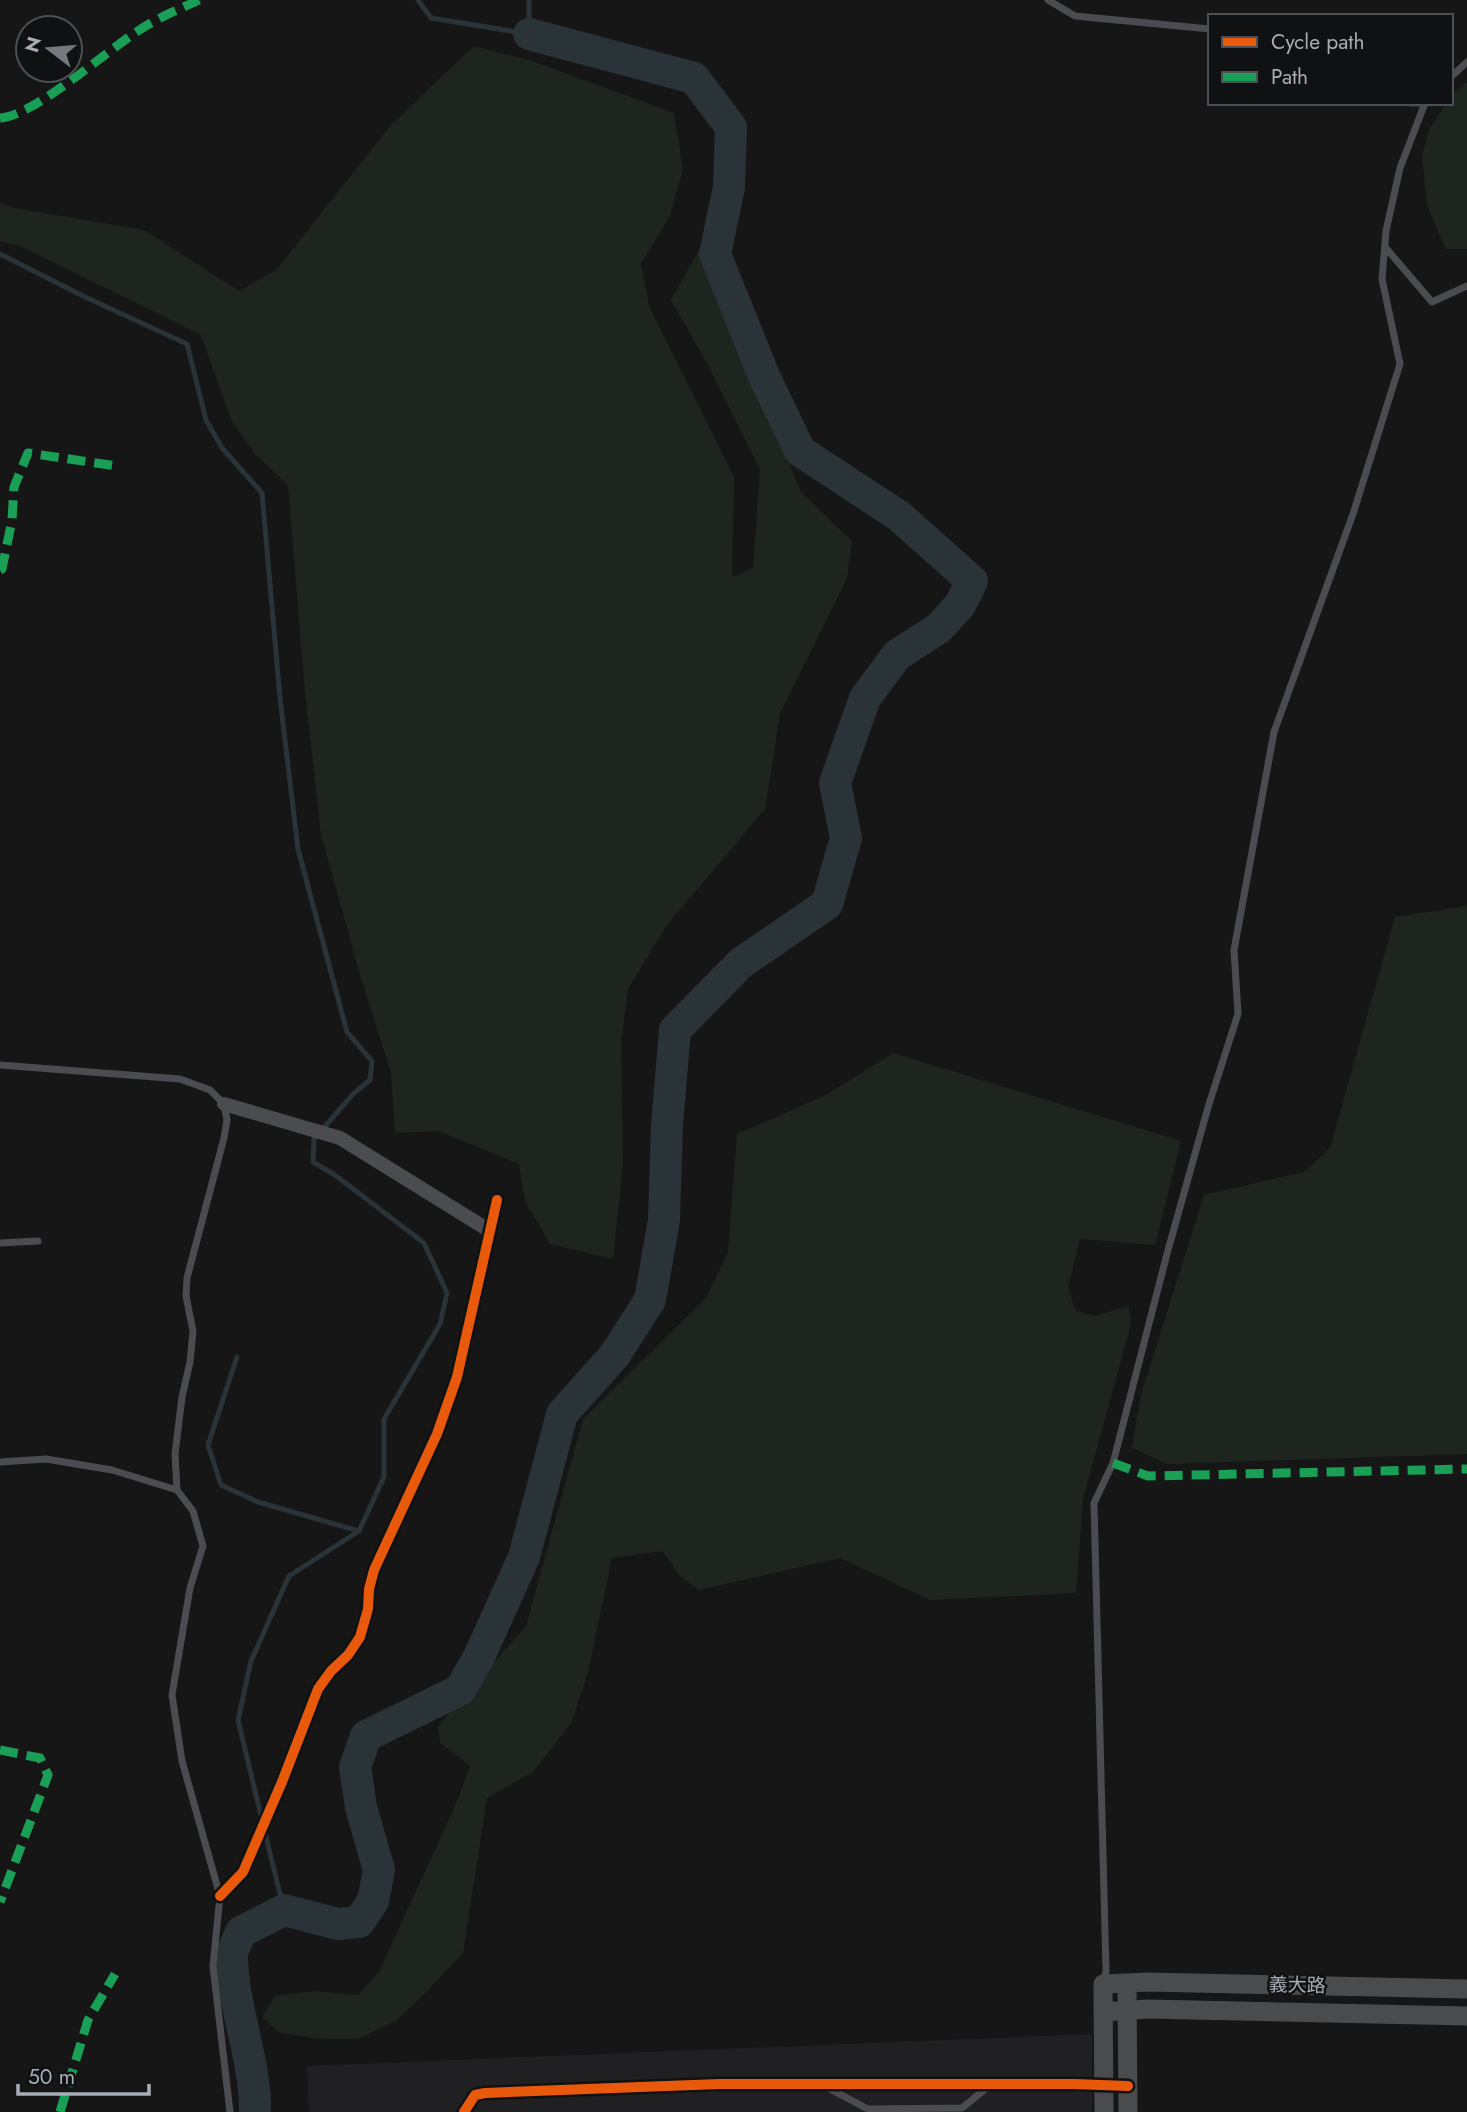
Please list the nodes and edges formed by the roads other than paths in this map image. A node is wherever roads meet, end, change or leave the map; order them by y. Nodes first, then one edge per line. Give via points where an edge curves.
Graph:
1 (1048, 0) edge
2 (1208, 29) edge
3 (1467, 62) edge
4 (1453, 75) edge
5 (1423, 105) edge
6 (1385, 247) junction
7 (1467, 286) edge
8 (0, 1065) edge
9 (224, 1104) junction
10 (497, 1199) dead end
11 (490, 1231) junction
12 (38, 1241) dead end
13 (0, 1243) edge
14 (0, 1462) edge
15 (177, 1490) junction
16 (220, 1895) junction
17 (1127, 1983) junction
18 (1103, 1984) junction
19 (1467, 1989) edge
20 (1127, 2011) junction
21 (1103, 2012) junction
22 (1467, 2016) edge
23 (822, 2084) junction
24 (992, 2084) junction
25 (1104, 2086) junction
26 (1128, 2086) junction
27 (230, 2112) edge
28 (464, 2112) edge
29 (1104, 2112) edge
30 (1128, 2112) edge

1 - 2 lane via 1075,16
3 - 4 lane
5 - 6 lane via 1400,168
6 - 7 lane via 1432,302
6 - 18 lane via 1382,279 1400,365 1353,513 1274,732 1234,950 1238,1014 1168,1250 1113,1463 1094,1503
8 - 9 lane via 180,1079 210,1090
9 - 11 street via 341,1138
9 - 15 lane via 224,1138 187,1278 193,1331 175,1454
10 - 11 street
11 - 16 street via 457,1377 374,1570 360,1637 318,1689 243,1872
12 - 13 lane
14 - 15 lane via 46,1459 113,1470
15 - 16 lane via 193,1511 203,1546 172,1695 182,1761
16 - 27 lane via 213,1966
17 - 18 street, 義大路
17 - 19 street, 義大路
17 - 20 street
18 - 21 street
20 - 21 street, 義大路
20 - 22 street, 義大路
20 - 26 street
21 - 25 street
23 - 24 street
23 - 24 lane via 868,2109 881,2109 962,2108
23 - 28 street via 485,2093 475,2095
24 - 25 street
25 - 26 street
25 - 29 street
26 - 30 street

